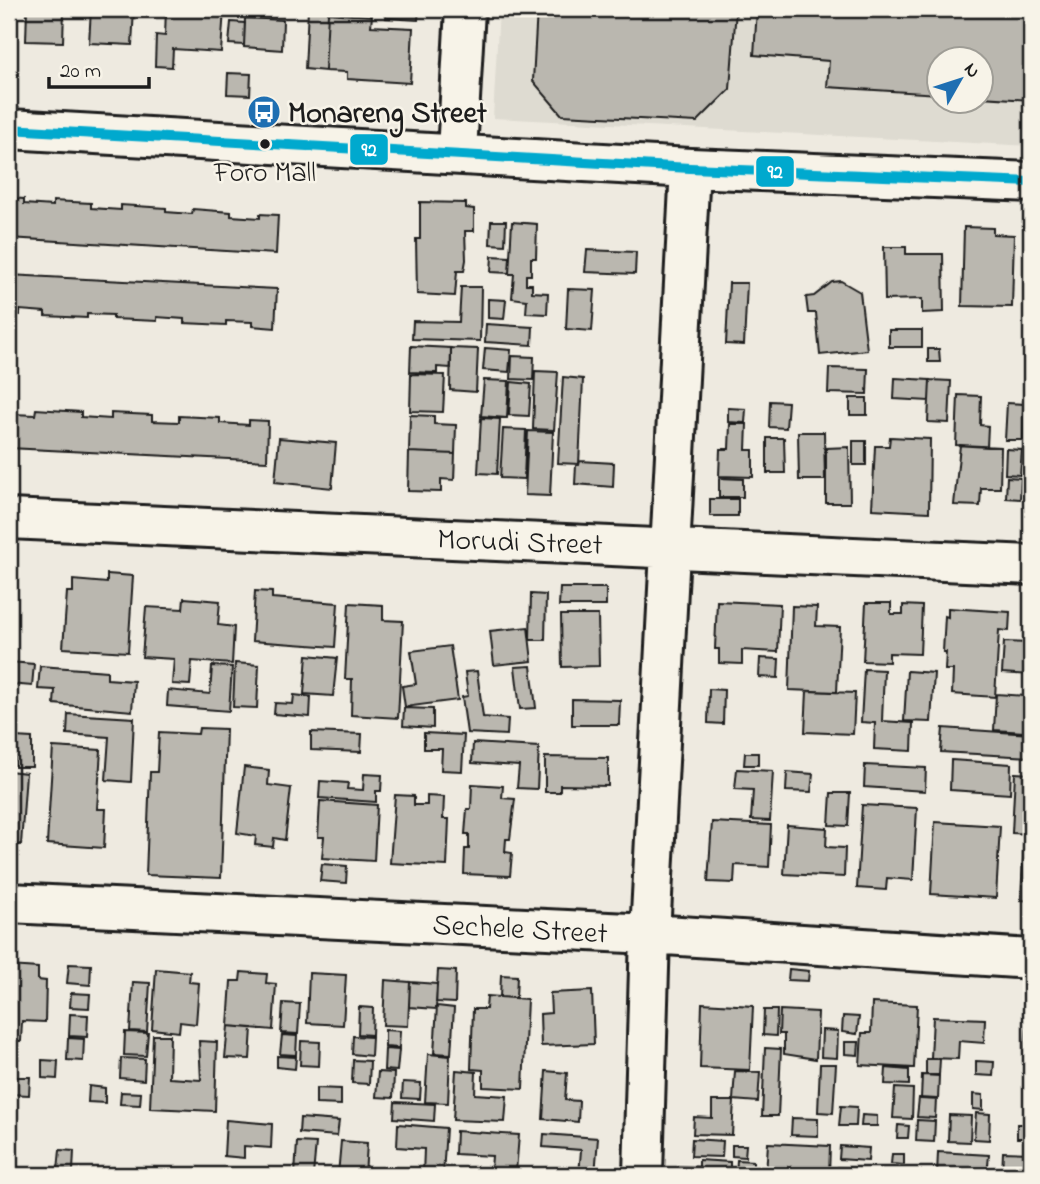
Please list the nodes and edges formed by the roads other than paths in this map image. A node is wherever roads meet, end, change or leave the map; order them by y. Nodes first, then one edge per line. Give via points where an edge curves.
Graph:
1 (464, 9) edge
2 (9, 129) edge
3 (457, 152) junction
4 (690, 168) junction
5 (1031, 182) edge
6 (9, 519) edge
7 (671, 548) junction
8 (1031, 565) edge
9 (9, 903) edge
10 (650, 934) junction
11 (1031, 959) edge
12 (643, 1175) edge

1 - 3 street
2 - 3 street
3 - 4 street
4 - 5 street
4 - 7 street
6 - 7 street, Morudi Street
7 - 8 street, Morudi Street
7 - 10 street
9 - 10 street, Sechele Street
10 - 11 street, Sechele Street
10 - 12 street

